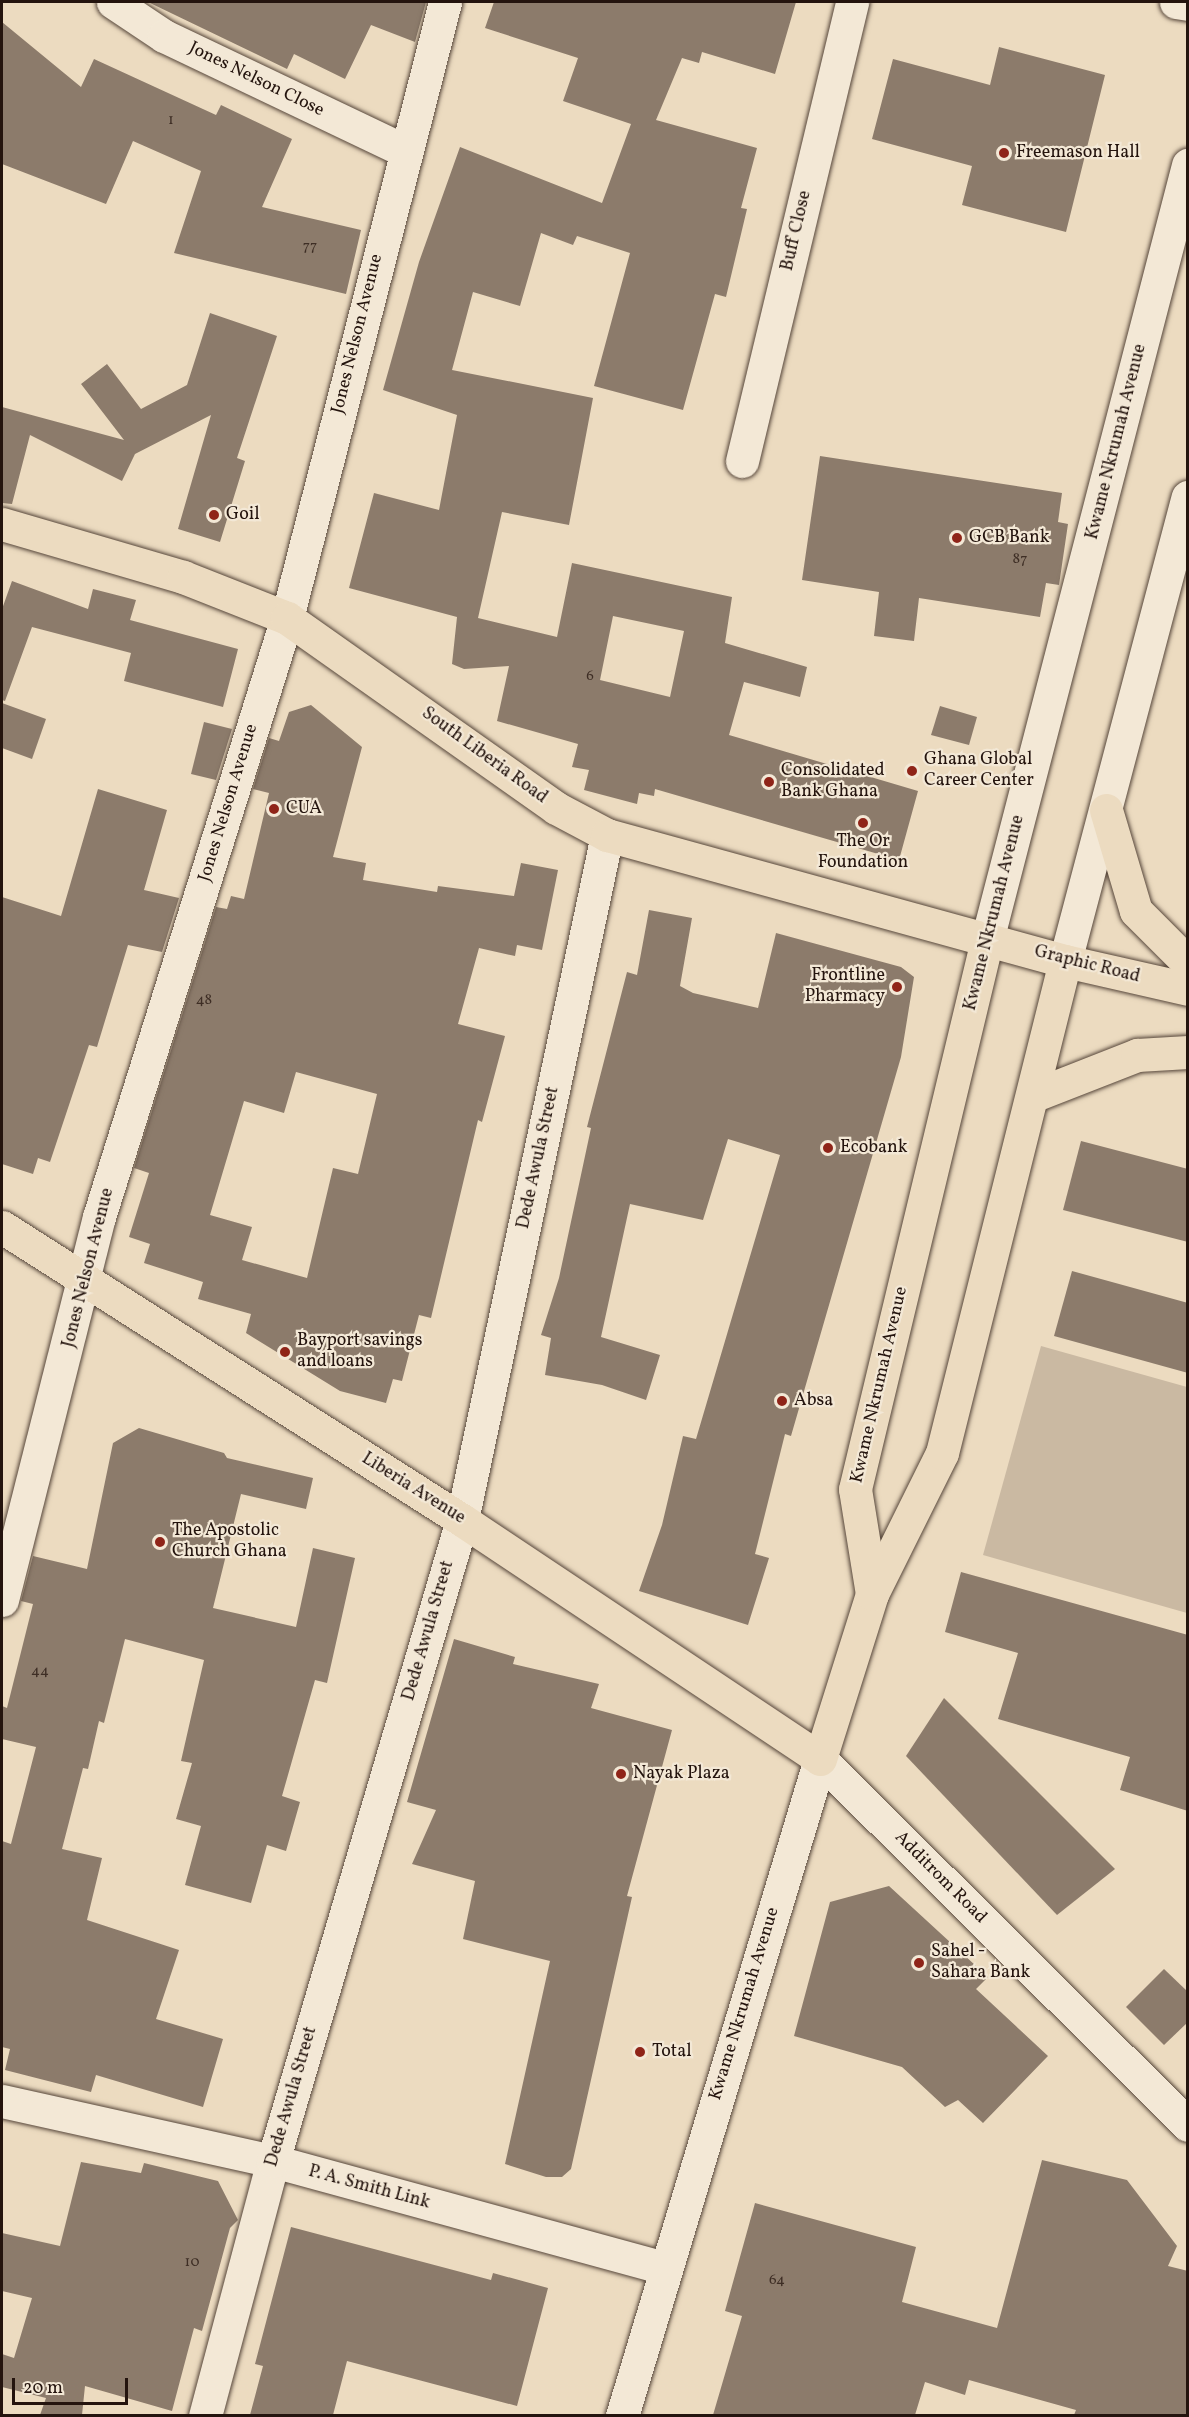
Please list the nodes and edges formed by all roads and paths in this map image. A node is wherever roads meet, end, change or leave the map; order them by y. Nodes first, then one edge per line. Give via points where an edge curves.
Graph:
1 (113, 2) edge
2 (445, 2) edge
3 (852, 2) edge
4 (1176, 2) edge
5 (1188, 4) edge
6 (403, 150) junction
7 (1188, 165) edge
8 (742, 461) dead end
9 (1188, 497) edge
10 (2, 524) edge
11 (287, 618) junction
12 (1106, 810) junction
13 (607, 835) junction
14 (987, 940) junction
15 (1065, 961) junction
16 (1188, 963) edge
17 (1188, 989) edge
18 (1188, 1052) edge
19 (1035, 1095) junction
20 (2, 1227) edge
21 (86, 1281) junction
22 (462, 1520) junction
23 (872, 1594) junction
24 (2, 1600) edge
25 (820, 1759) junction
26 (2, 2101) edge
27 (1188, 2125) edge
28 (273, 2161) junction
29 (663, 2268) junction
30 (206, 2415) edge
31 (622, 2415) edge

1 - 6 street, Jones Nelson Close via 164,36
2 - 6 street, Jones Nelson Avenue
3 - 8 street, Buff Close
4 - 5 street
6 - 11 street, Jones Nelson Avenue
7 - 14 street, Kwame Nkrumah Avenue
9 - 12 street, Kwame Nkrumah Avenue
10 - 11 main road, South Liberia Road via 183,577
11 - 13 main road, South Liberia Road via 556,808
11 - 21 street, Jones Nelson Avenue via 99,1217
12 - 15 street, Kwame Nkrumah Avenue
12 - 16 main road via 1136,911
13 - 14 main road, South Liberia Road
13 - 22 street, Dede Awula Street
14 - 15 main road, Graphic Road
14 - 23 main road, Kwame Nkrumah Avenue via 855,1489
15 - 17 main road, Graphic Road
15 - 19 main road, Kwame Nkrumah Avenue
18 - 19 main road via 1137,1055
19 - 23 main road, Kwame Nkrumah Avenue via 942,1453
20 - 21 main road, Liberia Avenue
21 - 22 main road, Liberia Avenue
21 - 24 street, Jones Nelson Avenue
22 - 25 main road, Liberia Avenue
22 - 28 street, Dede Awula Street
23 - 25 main road, Kwame Nkrumah Avenue
25 - 27 street, Additrom Road
25 - 29 street, Kwame Nkrumah Avenue
26 - 28 street, P. A. Smith Link
28 - 29 street, P. A. Smith Link
28 - 30 street, Dede Awula Street
29 - 31 street, Kwame Nkrumah Avenue

